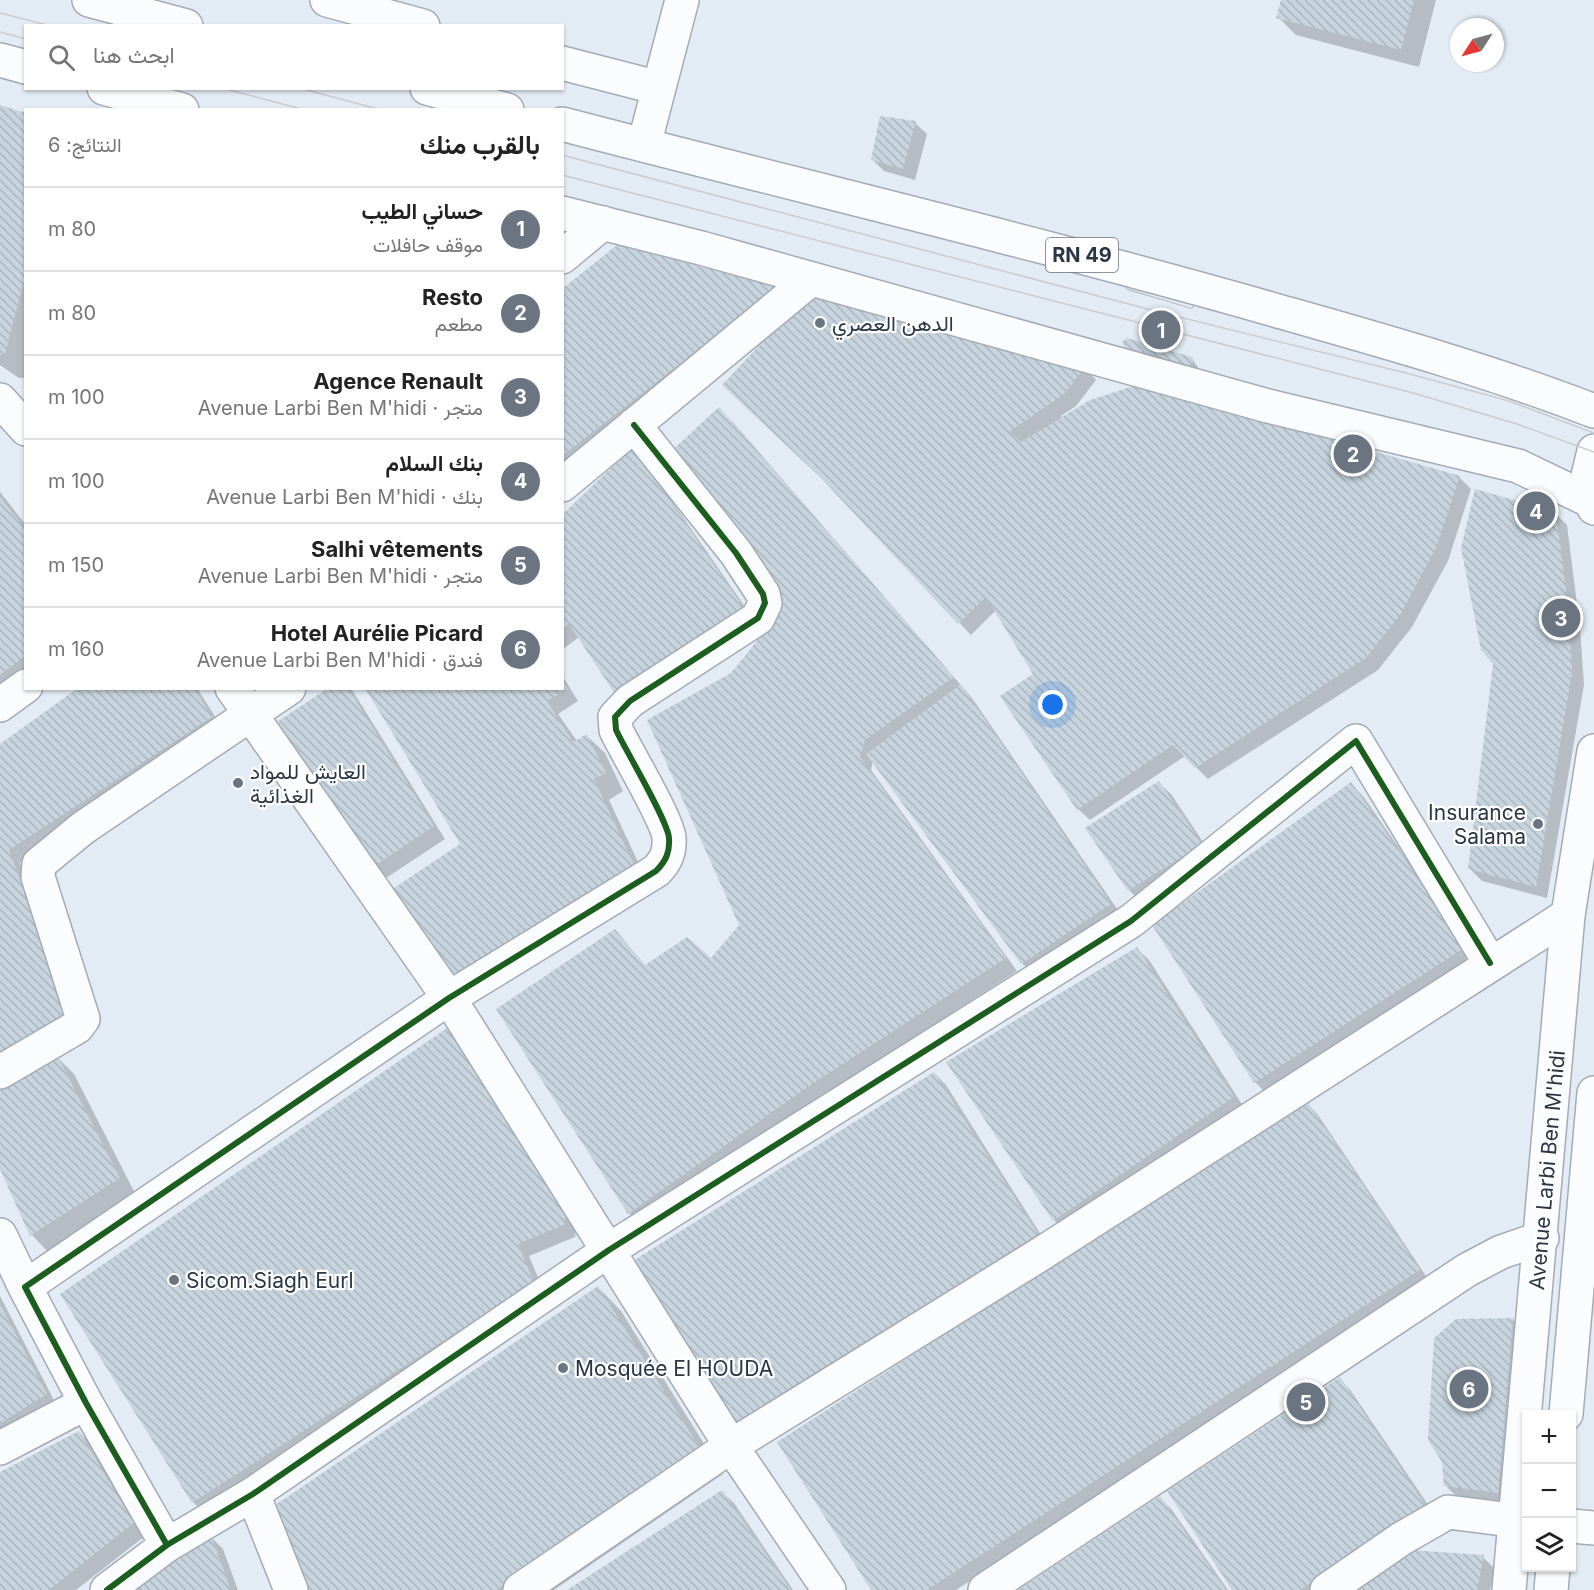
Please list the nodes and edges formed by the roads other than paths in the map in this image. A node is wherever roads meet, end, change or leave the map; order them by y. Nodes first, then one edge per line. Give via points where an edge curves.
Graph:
1 (89, 0) edge
2 (327, 0) edge
3 (682, 0) edge
4 (179, 24) edge
5 (416, 24) edge
6 (0, 60) edge
7 (564, 64) edge
8 (24, 66) edge
9 (659, 88) junction
10 (111, 90) edge
11 (434, 90) edge
12 (175, 108) edge
13 (500, 108) edge
14 (564, 125) edge
15 (644, 145) junction
16 (564, 214) edge
17 (603, 224) junction
18 (564, 255) edge
19 (811, 279) junction
20 (0, 400) edge
21 (1594, 411) edge
22 (634, 425) junction
23 (24, 427) edge
24 (1594, 451) edge
25 (564, 483) edge
26 (1592, 504) edge
27 (24, 687) edge
28 (233, 690) edge
29 (287, 690) edge
30 (0, 705) edge
31 (252, 717) junction
32 (1594, 751) edge
33 (1568, 915) junction
34 (1490, 963) junction
35 (449, 998) junction
36 (0, 1072) edge
37 (1594, 1093) edge
38 (1590, 1188) edge
39 (0, 1235) edge
40 (1542, 1238) junction
41 (609, 1250) junction
42 (25, 1287) junction
43 (86, 1403) junction
44 (1566, 1410) edge
45 (731, 1446) junction
46 (0, 1449) edge
47 (253, 1494) junction
48 (1521, 1521) edge
49 (1576, 1526) edge
50 (1594, 1528) edge
51 (167, 1545) junction
52 (1553, 1572) edge
53 (107, 1590) edge
54 (291, 1590) edge
55 (520, 1590) edge
56 (829, 1590) edge
57 (985, 1590) edge
58 (1327, 1590) edge
59 (1509, 1590) edge
60 (1551, 1590) edge

1 - 4 street
2 - 5 street
3 - 9 street
6 - 8 street
7 - 9 street
9 - 15 street
10 - 12 street
11 - 13 street
14 - 15 street, RN 49
15 - 21 street, RN 49 via 1098,260 1522,383
16 - 17 street
17 - 18 street
17 - 19 street
19 - 22 street
19 - 26 street via 1268,406 1518,466
20 - 23 street
22 - 25 street
22 - 35 street via 735,553 763,594 763,610 758,618 630,701 615,717 616,730 668,831 665,862
24 - 26 street via 1588,476
27 - 30 street
28 - 31 street
29 - 31 street
31 - 35 street
31 - 36 street via 83,828 39,864 38,877 83,1019 77,1027
32 - 33 street, Avenue Larbi Ben M'hidi
33 - 34 street
33 - 40 street, Avenue Larbi Ben M'hidi
34 - 41 street via 1356,741 1131,921
34 - 45 street via 1036,1257
35 - 41 street
35 - 42 street
37 - 38 street, Avenue Larbi Ben M'hidi
38 - 44 street, Avenue Larbi Ben M'hidi
39 - 42 street
40 - 48 street, Avenue Larbi Ben M'hidi
40 - 57 street via 1501,1252 1467,1270
41 - 45 street
41 - 47 street
42 - 43 street
43 - 46 street
43 - 51 street
45 - 55 street
45 - 56 street
47 - 51 street
47 - 54 street
48 - 58 street via 1448,1512
48 - 59 street, Avenue Larbi Ben M'hidi
49 - 50 street
51 - 53 street
52 - 60 street

